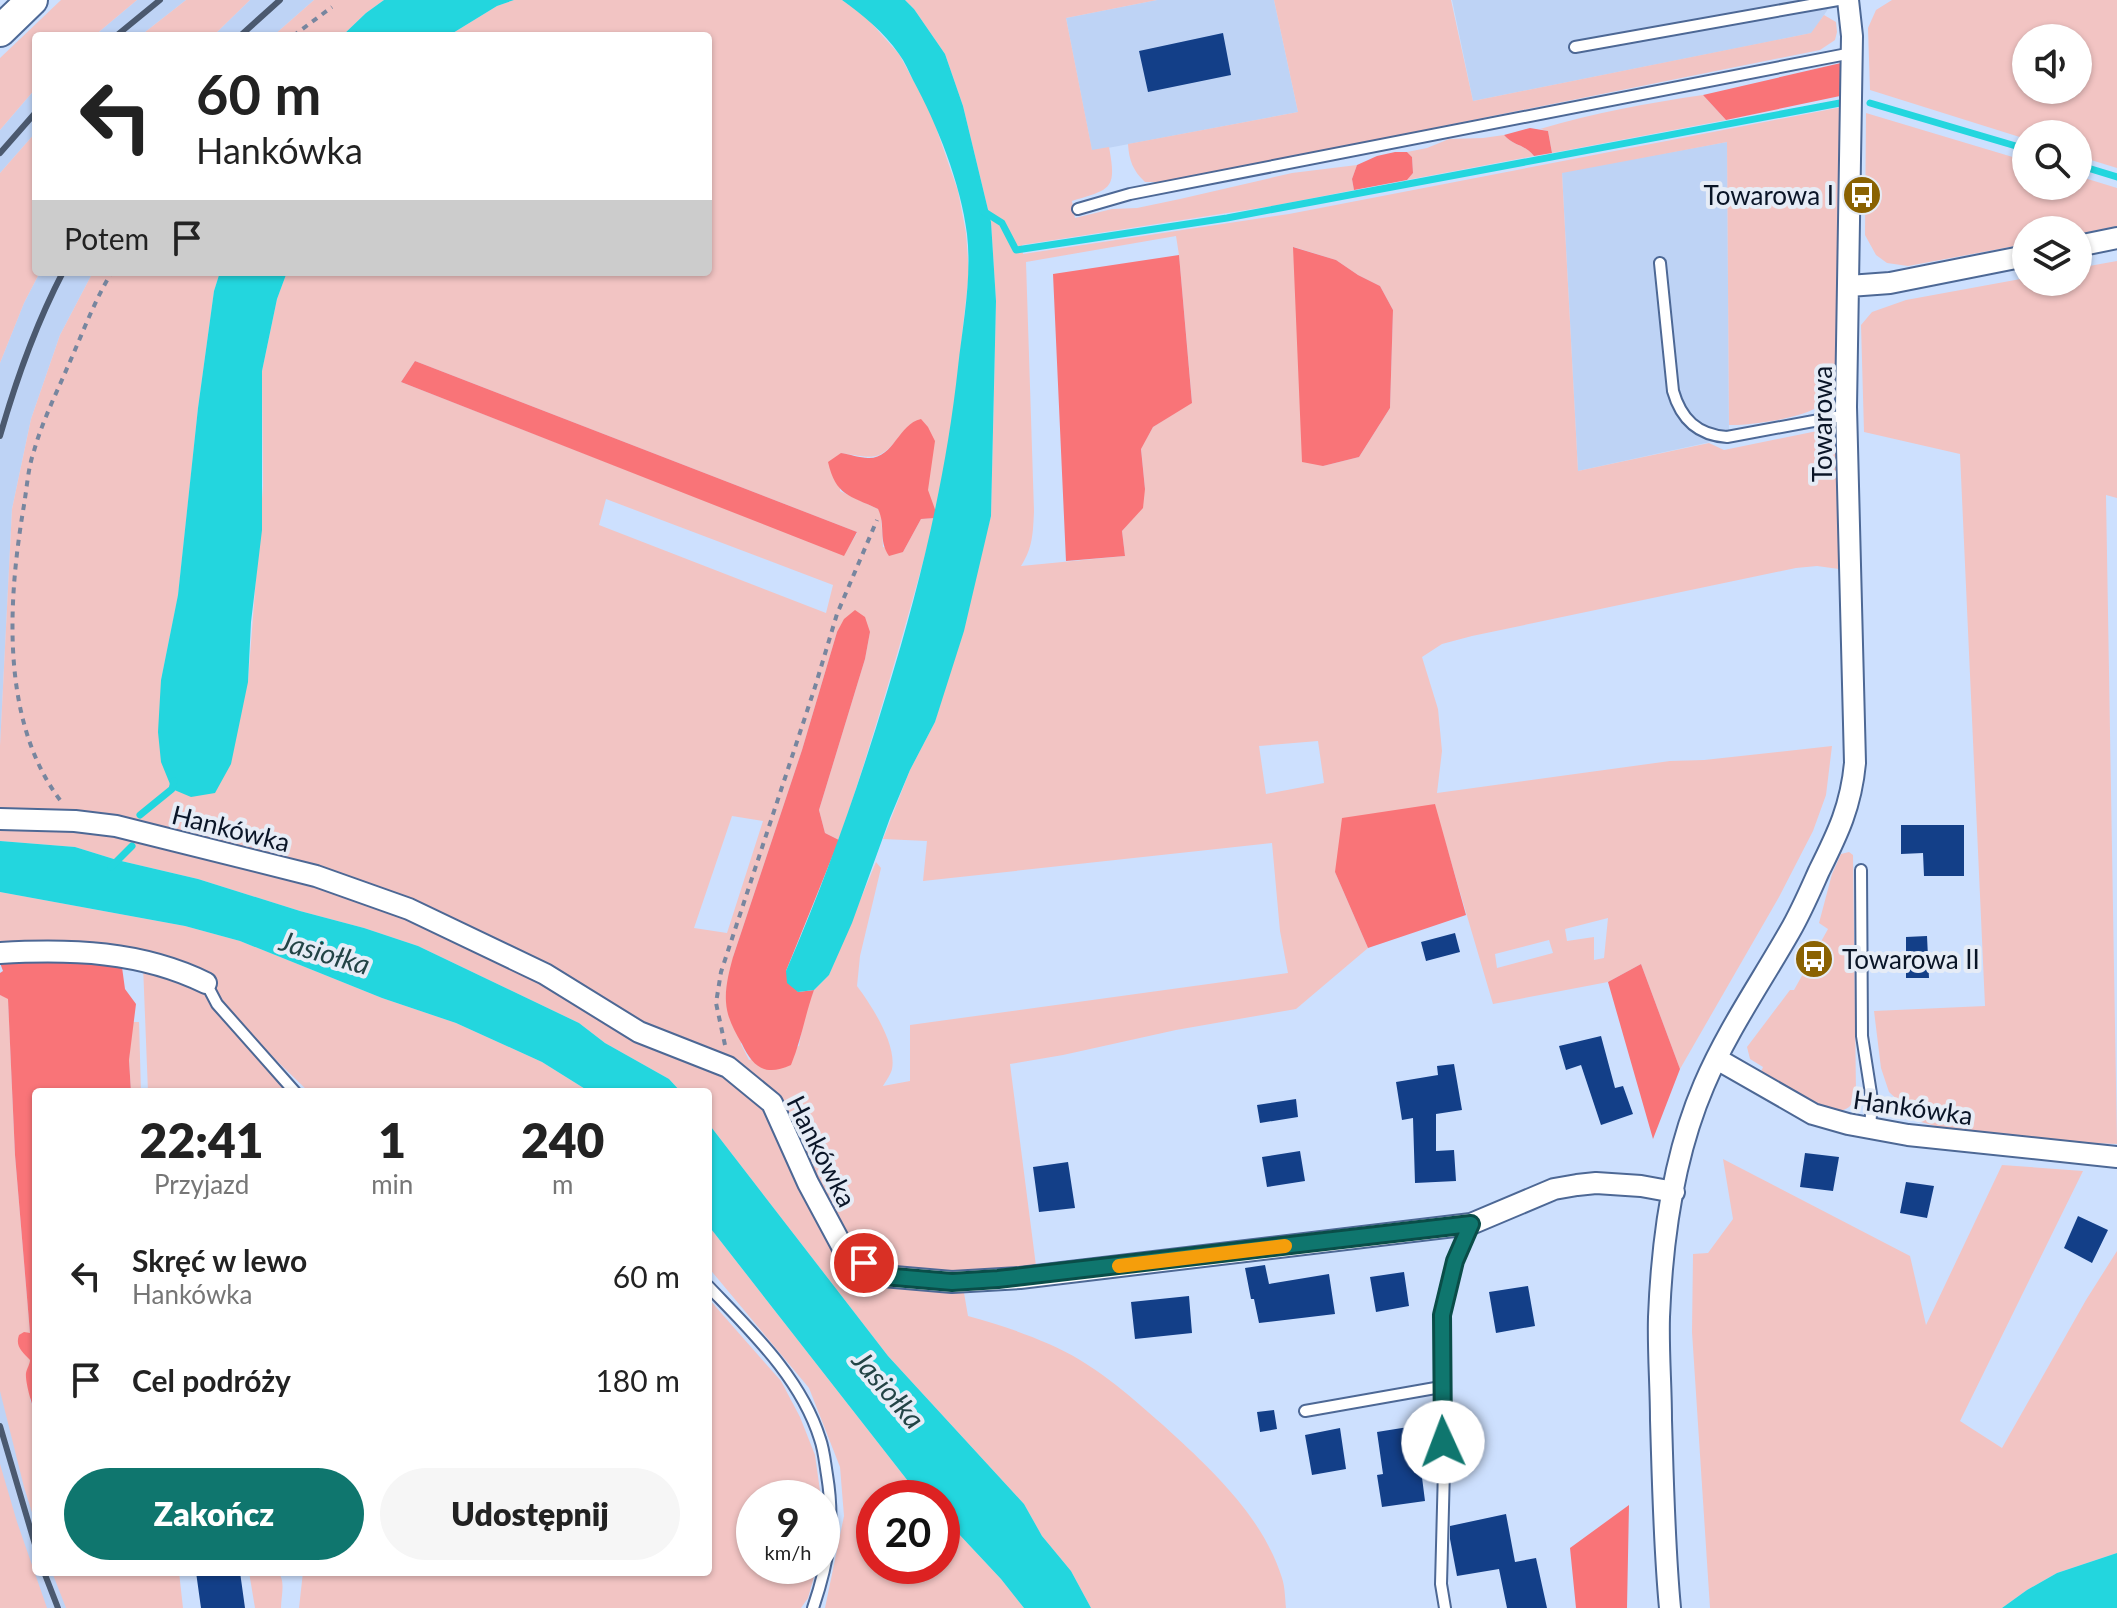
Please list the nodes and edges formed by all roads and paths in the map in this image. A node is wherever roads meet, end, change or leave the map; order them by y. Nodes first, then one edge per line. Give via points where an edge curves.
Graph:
1 (32, 0) edge
2 (1838, 0) edge
3 (1848, 0) edge
4 (332, 7) dead end
5 (0, 31) edge
6 (298, 32) edge
7 (1575, 47) dead end
8 (1852, 53) junction
9 (1078, 209) dead end
10 (2117, 238) edge
11 (2092, 243) edge
12 (2012, 259) edge
13 (1660, 263) dead end
14 (110, 276) edge
15 (1849, 286) junction
16 (1846, 415) junction
17 (877, 520) dead end
18 (0, 819) edge
19 (75, 821) junction
20 (1861, 870) dead end
21 (0, 953) edge
22 (206, 983) joint
23 (1717, 1059) junction
24 (728, 1067) junction
25 (291, 1088) edge
26 (1870, 1129) junction
27 (2117, 1157) edge
28 (1674, 1192) junction
29 (1471, 1224) junction
30 (712, 1290) edge
31 (1441, 1387) junction
32 (1305, 1411) dead end
33 (813, 1608) edge
34 (1445, 1608) edge
35 (1670, 1608) edge

1 - 5 main road
2 - 7 lane
3 - 8 street, Towarowa
4 - 6 path
8 - 9 lane via 1146,191
8 - 15 street, Towarowa
10 - 11 street
12 - 15 street
13 - 16 lane via 1673,391 1687,420 1727,437
14 - 19 path via 33,453 18,541 15,690 29,743 50,787
15 - 16 street, Towarowa
16 - 23 street, Towarowa via 1855,763 1850,803 1792,927
17 - 24 path via 837,614 721,972 716,1003
18 - 19 street, Hankówka
19 - 24 street, Hankówka via 138,831 316,876 409,909 545,974 639,1032
20 - 26 lane via 1862,1036 1872,1100
21 - 22 street via 129,956
22 - 25 lane via 217,1004
23 - 26 street, Hankówka via 1813,1114
23 - 28 street, Towarowa via 1693,1113
24 - 29 street, Hankówka via 772,1103 844,1250 883,1276 952,1282 1020,1278
26 - 27 street, Hankówka
28 - 29 street, Hankówka via 1577,1185 1554,1189
28 - 35 street, Towarowa via 1659,1319
29 - 31 lane via 1455,1261 1442,1315
30 - 33 lane via 794,1385 821,1442 832,1517 827,1565
31 - 32 lane
31 - 34 lane

